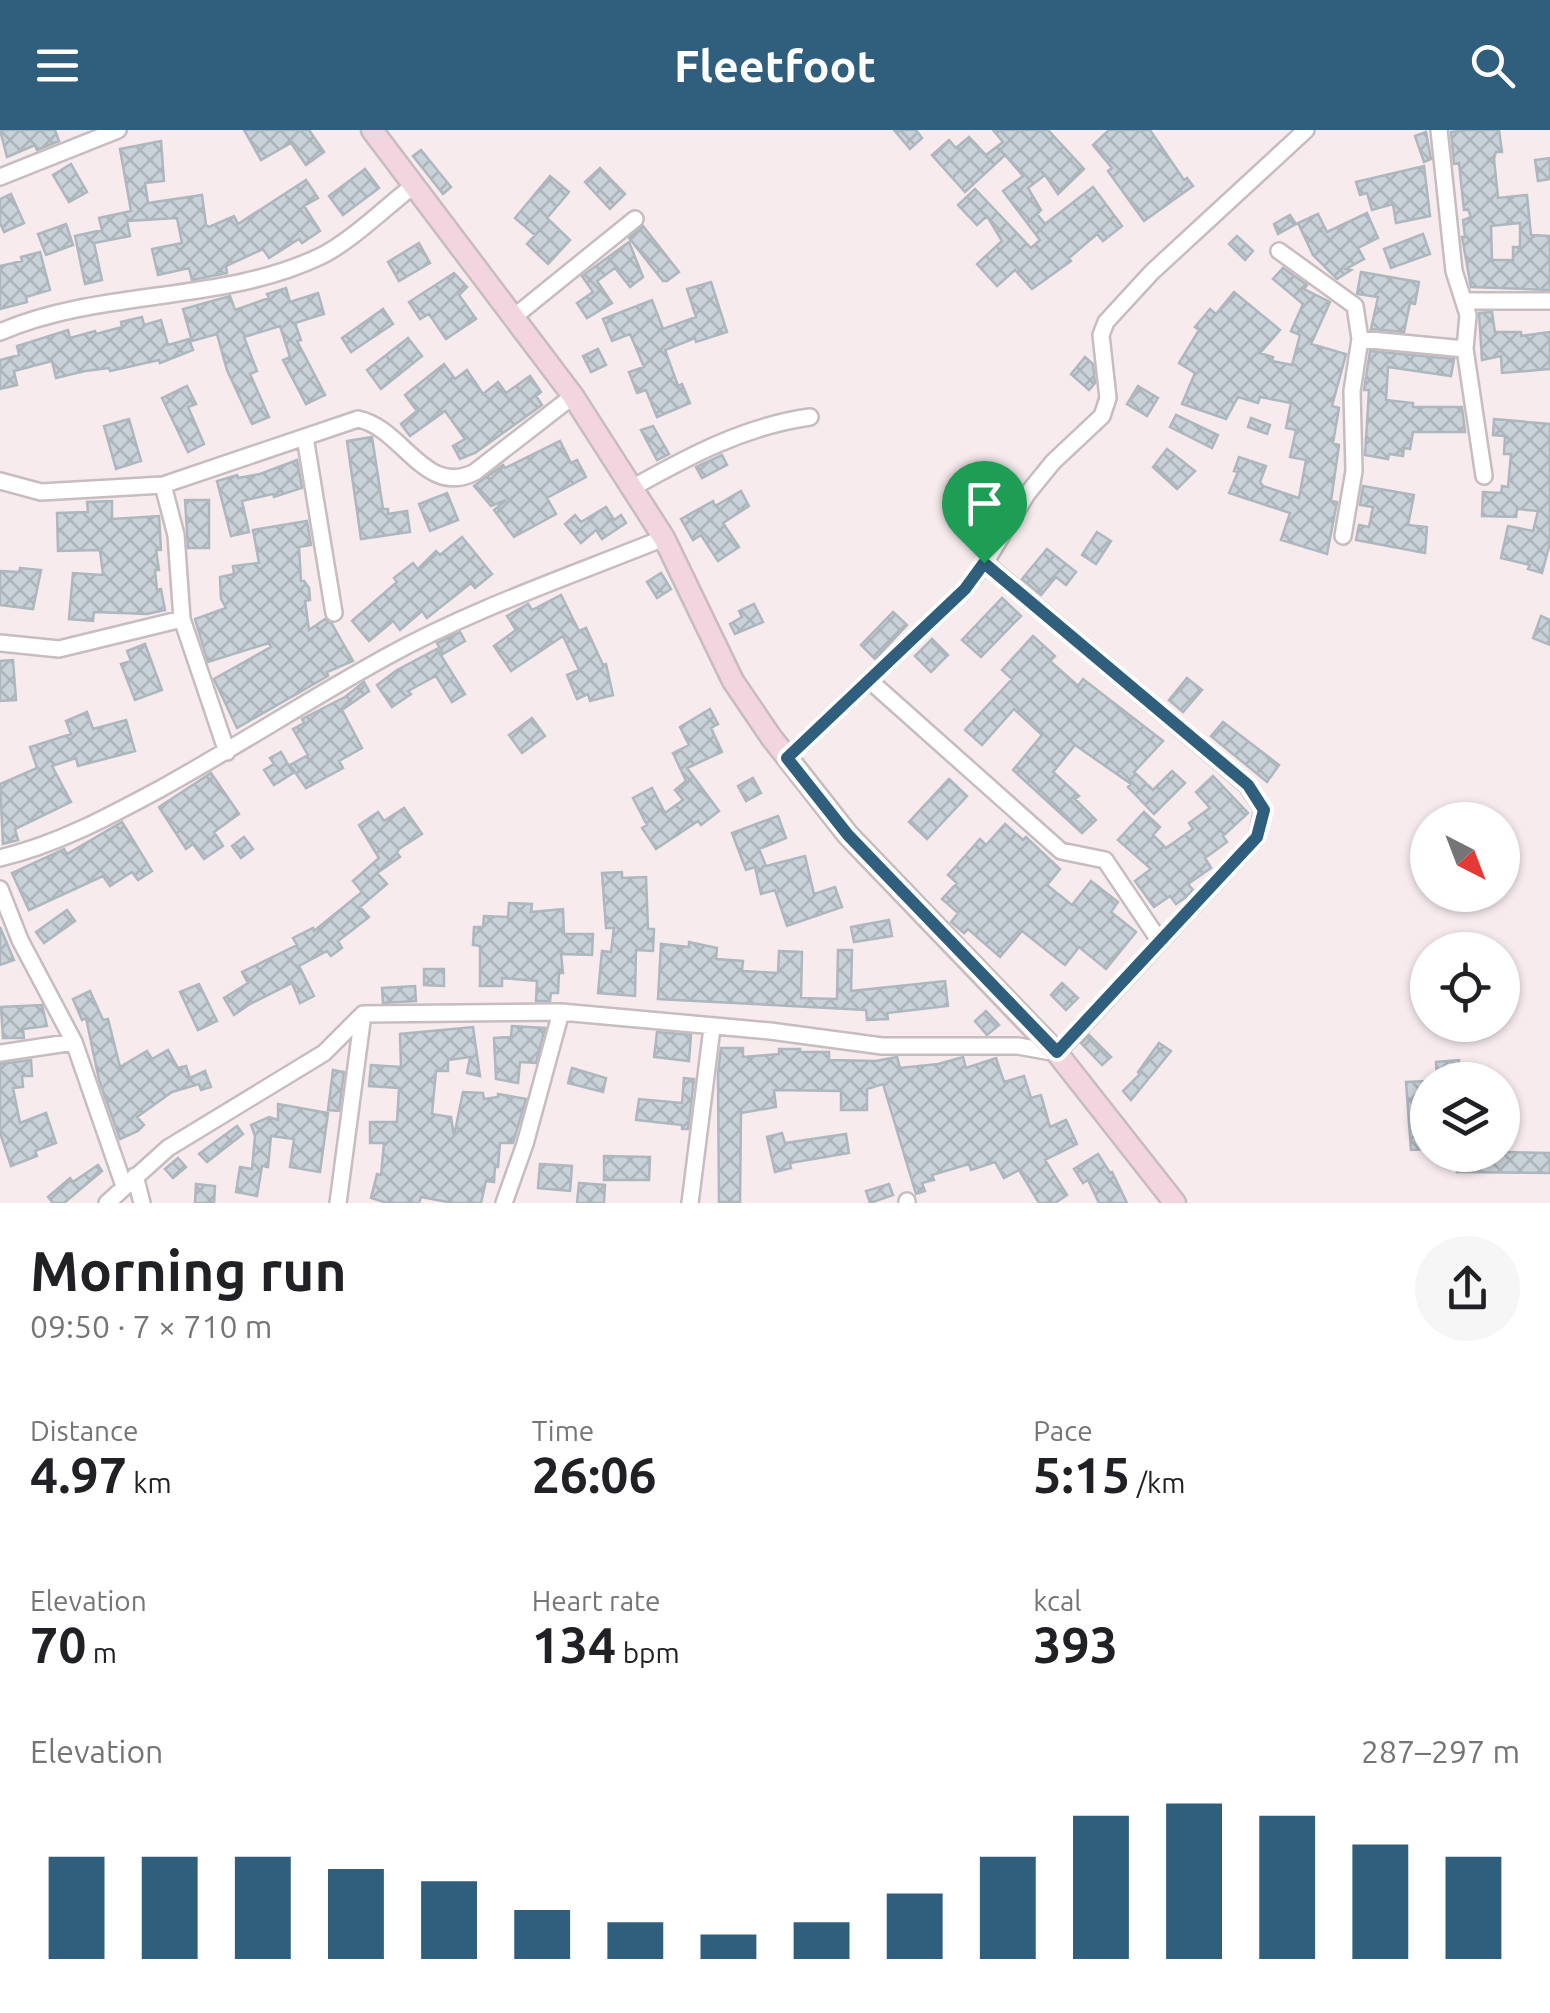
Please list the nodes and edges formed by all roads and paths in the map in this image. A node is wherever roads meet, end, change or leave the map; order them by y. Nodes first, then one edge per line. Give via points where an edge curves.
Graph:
1 (118, 130) edge
2 (372, 130) edge
3 (1306, 130) edge
4 (1439, 130) edge
5 (0, 177) edge
6 (413, 186) junction
7 (636, 219) dead end
8 (1279, 251) dead end
9 (1464, 301) junction
10 (1550, 301) edge
11 (515, 316) junction
12 (0, 332) edge
13 (1360, 339) junction
14 (1465, 349) junction
15 (574, 396) junction
16 (810, 417) dead end
17 (306, 437) junction
18 (1484, 476) dead end
19 (0, 482) edge
20 (163, 485) junction
21 (632, 488) junction
22 (1343, 536) dead end
23 (664, 538) junction
24 (984, 563) junction
25 (334, 613) dead end
26 (182, 618) junction
27 (0, 642) edge
28 (869, 680) junction
29 (227, 752) junction
30 (787, 758) junction
31 (0, 858) edge
32 (0, 888) edge
33 (1158, 940) junction
34 (561, 1012) junction
35 (363, 1014) junction
36 (712, 1028) junction
37 (74, 1042) junction
38 (1057, 1052) junction
39 (0, 1054) edge
40 (129, 1181) junction
41 (107, 1203) edge
42 (142, 1203) edge
43 (338, 1203) edge
44 (504, 1203) edge
45 (690, 1203) edge
46 (1175, 1203) edge

1 - 5 street
2 - 6 main road
3 - 24 street via 1106,322 1101,335 1108,398 1102,416 1052,462
4 - 9 street via 1454,271
6 - 11 main road
6 - 12 street via 324,255 263,278 119,300
7 - 11 street
8 - 13 street via 1355,306
9 - 10 street
9 - 14 street
11 - 15 main road
13 - 14 street
13 - 22 street via 1352,391 1354,471
14 - 18 street
15 - 17 street via 458,481 439,477 367,421
15 - 21 main road
16 - 21 street via 740,434
17 - 20 street
17 - 25 street
19 - 20 street via 42,492
20 - 26 street via 176,535
21 - 23 main road
23 - 29 street via 452,625
23 - 30 main road via 732,681
24 - 28 street
24 - 33 street via 1248,785 1264,810 1257,837
26 - 27 street via 59,649
26 - 29 street
28 - 30 street
28 - 33 street via 1061,851 1105,860
29 - 31 street via 102,821 40,849
30 - 38 main road via 848,835
32 - 37 street
33 - 38 street
34 - 35 street
34 - 36 street
34 - 44 street
35 - 40 street via 324,1053 168,1148
35 - 43 street
36 - 38 street via 882,1046
36 - 45 street
37 - 39 street
37 - 40 street
38 - 46 main road
40 - 41 street
40 - 42 street

